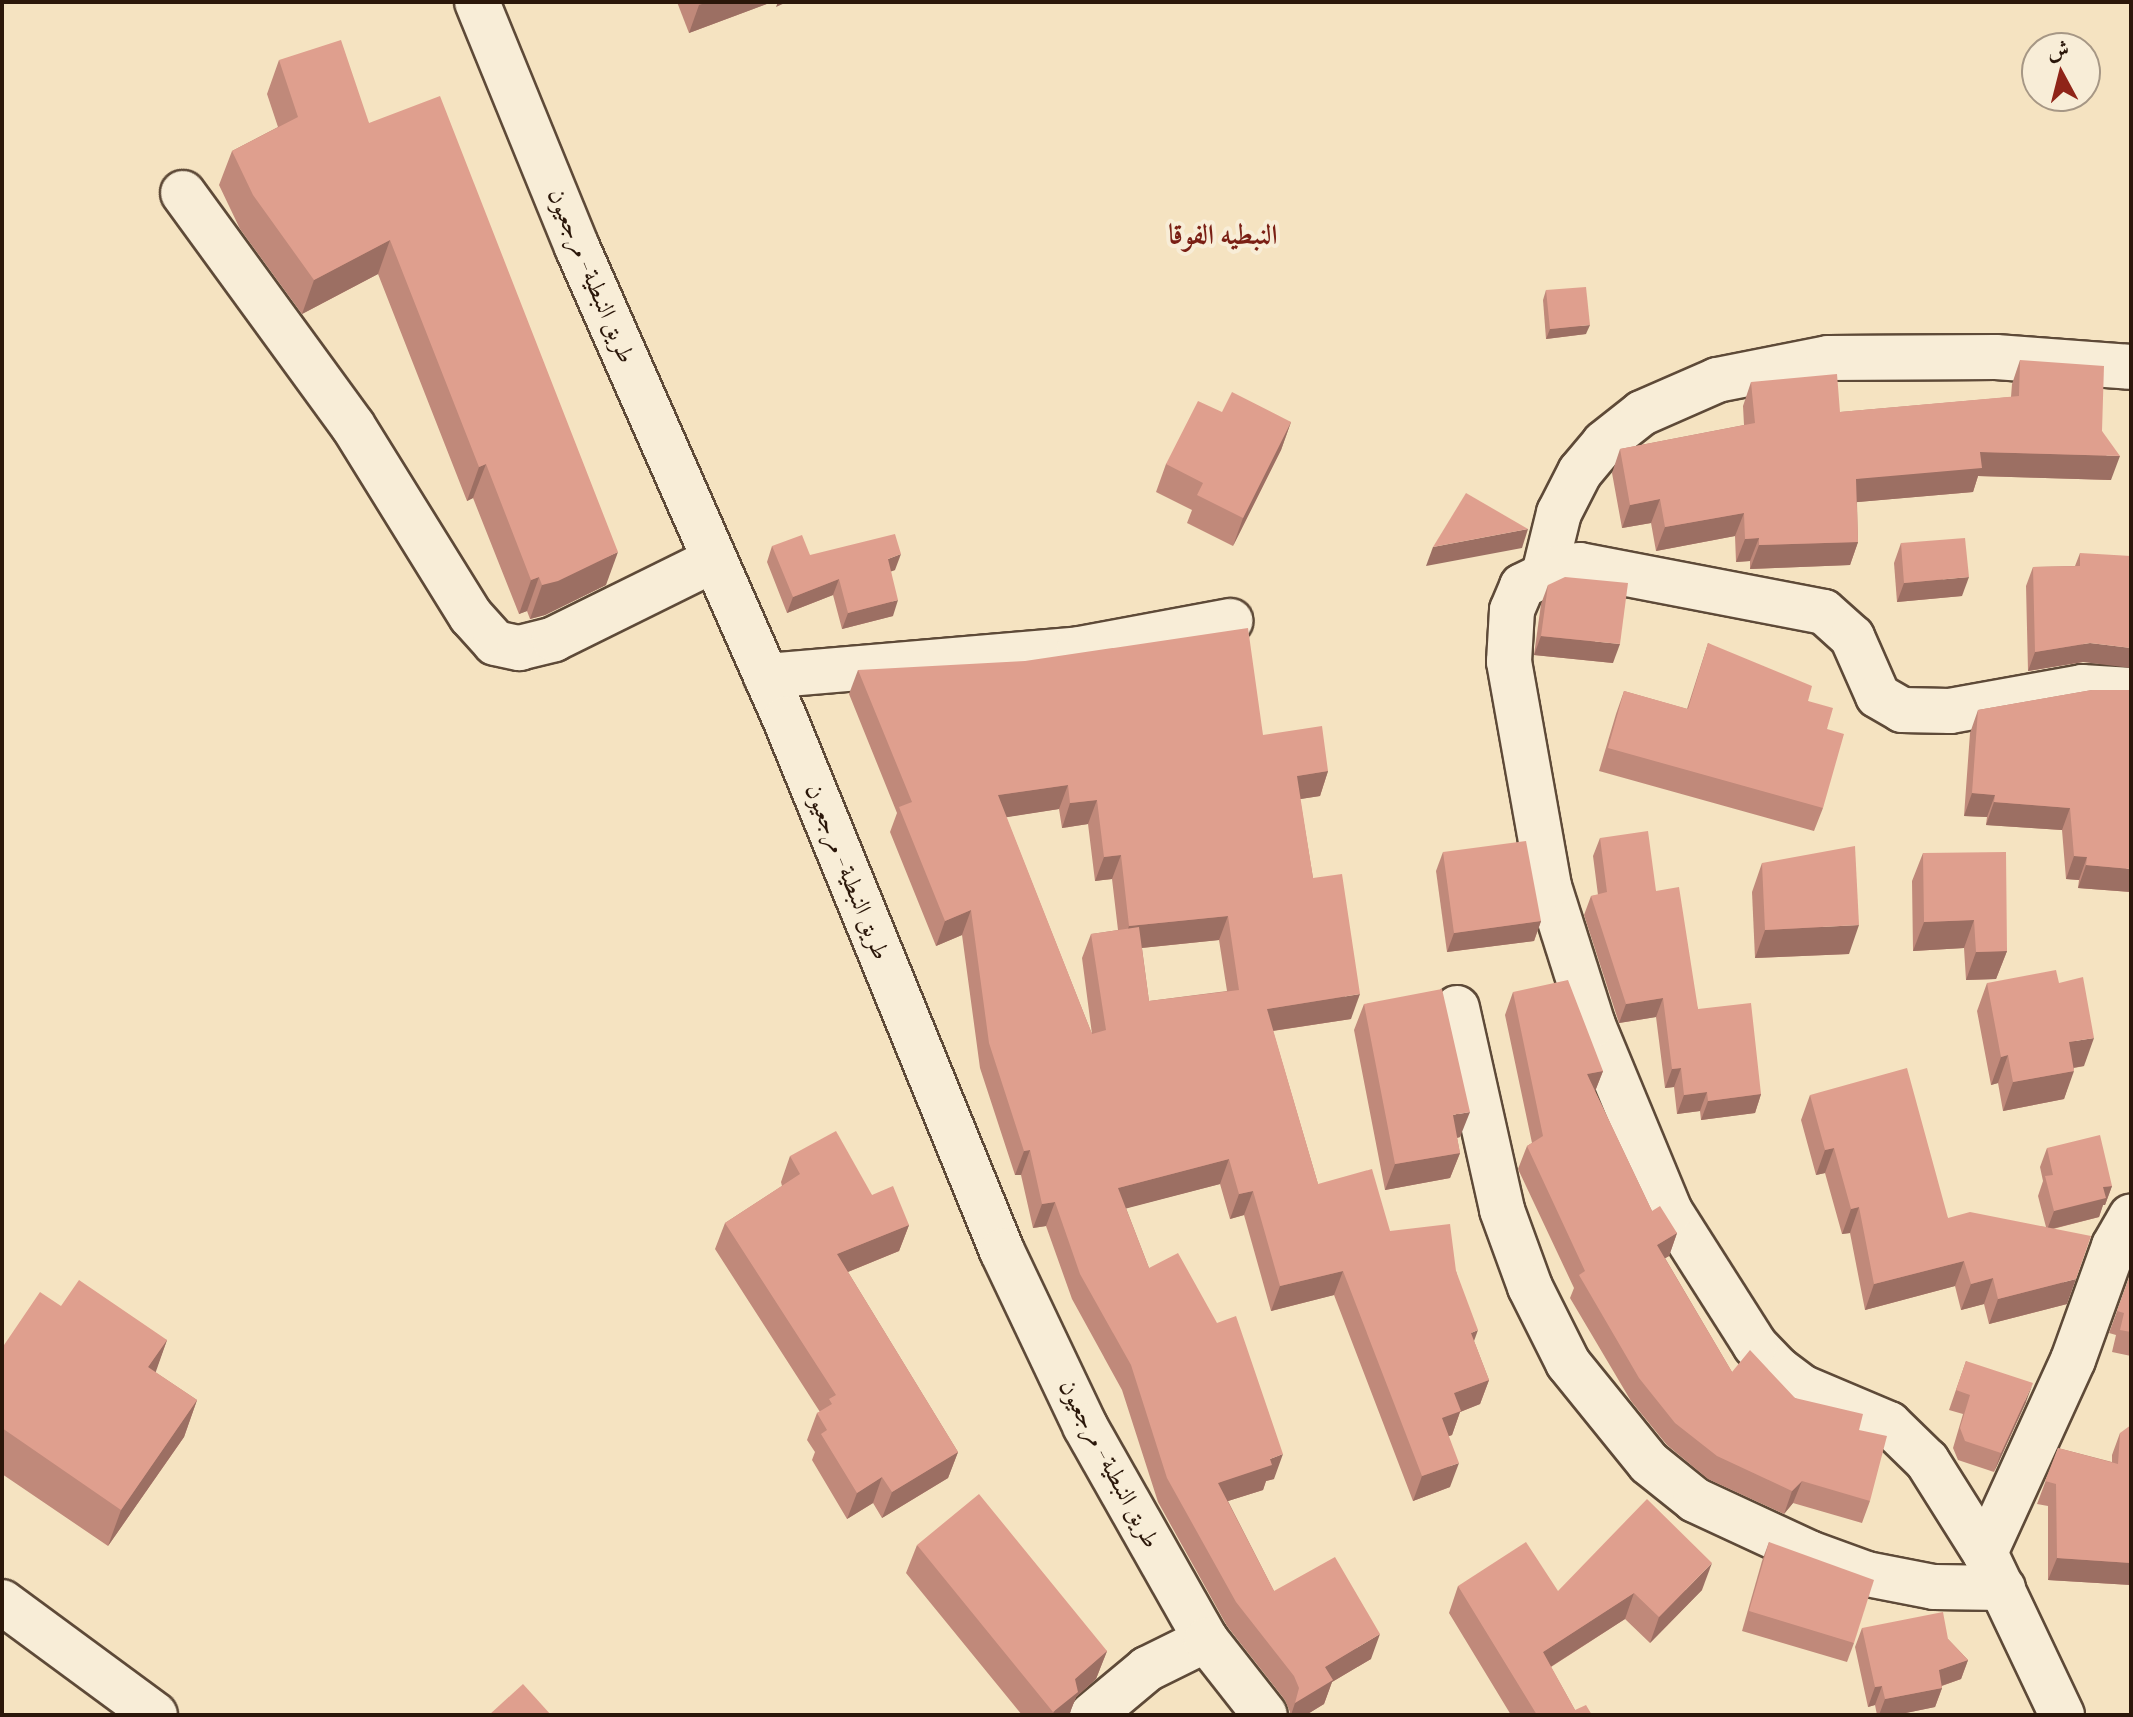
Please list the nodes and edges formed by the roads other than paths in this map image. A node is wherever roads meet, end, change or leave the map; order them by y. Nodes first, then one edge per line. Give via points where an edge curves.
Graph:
1 (477, 2) edge
2 (183, 193) dead end
3 (2131, 367) edge
4 (714, 560) junction
5 (1544, 574) junction
6 (1230, 621) dead end
7 (766, 676) junction
8 (2131, 690) edge
9 (1457, 1008) dead end
10 (2131, 1216) edge
11 (1994, 1571) junction
12 (2, 1602) edge
13 (1206, 1640) junction
14 (155, 1715) edge
15 (1092, 1715) edge
16 (1265, 1715) edge
17 (2062, 1715) edge

1 - 4 street, طريق النبطية - مرجعيون
2 - 4 street via 353,426 471,616 495,643 519,648 554,639
3 - 5 street via 1996,357 1828,358 1717,380 1642,413 1604,443 1580,472 1559,513
4 - 7 street, طريق النبطية - مرجعيون
5 - 8 street via 1580,565 1824,612 1852,637 1878,696 1902,710 1950,711 2082,687
5 - 11 street via 1522,586 1512,610 1509,662 1549,886 1593,1025 1670,1211 1763,1353 1802,1387 1863,1410 1909,1439
6 - 7 street via 1079,649
7 - 13 street, طريق النبطية - مرجعيون via 1002,1251 1085,1426
9 - 11 street via 1502,1210 1530,1287 1568,1363 1649,1463 1695,1500 1743,1527 1823,1558 1934,1587
10 - 11 street via 2114,1246
11 - 17 street
12 - 14 street via 113,1689
13 - 15 street via 1147,1669
13 - 16 street, طريق النبطية - مرجعيون

